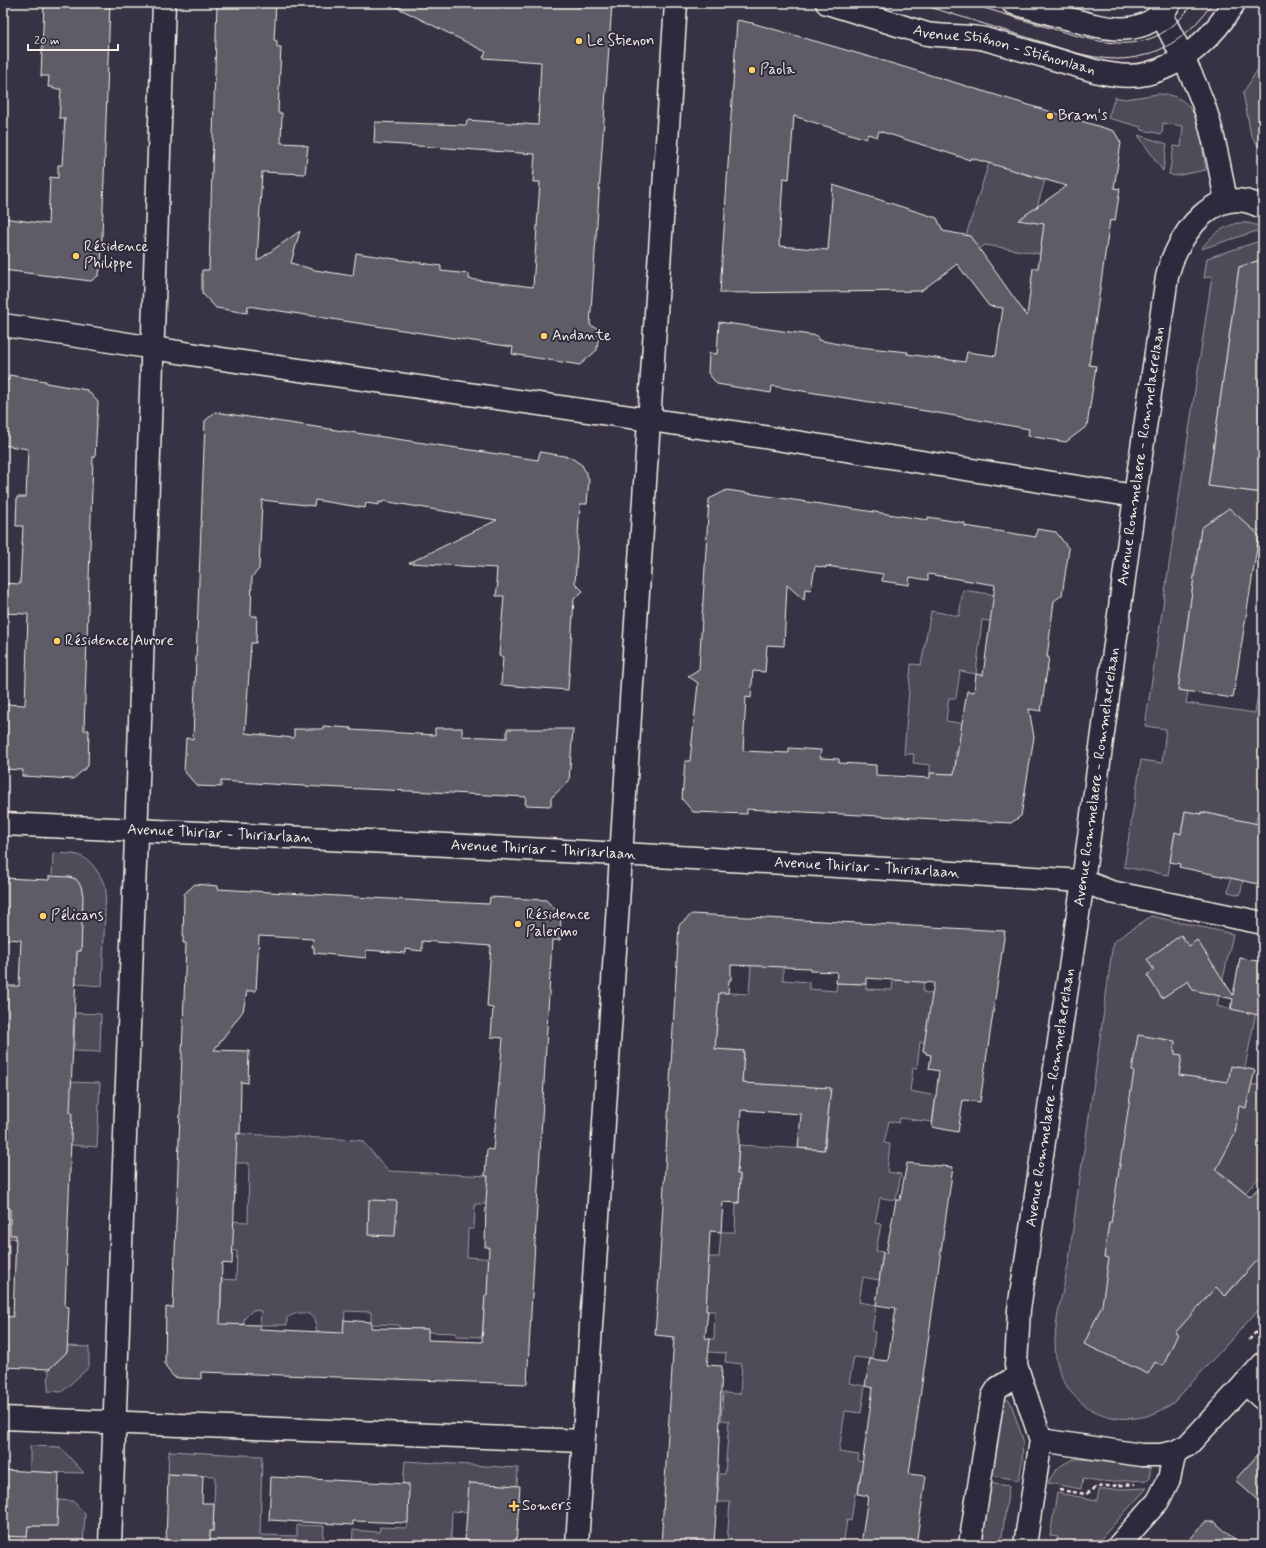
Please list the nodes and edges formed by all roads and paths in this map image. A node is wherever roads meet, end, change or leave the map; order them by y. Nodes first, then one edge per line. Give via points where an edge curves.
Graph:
1 (164, 3) edge
2 (676, 3) edge
3 (827, 3) edge
4 (1013, 3) edge
5 (1234, 3) edge
6 (1165, 9) edge
7 (1182, 58) junction
8 (1226, 201) junction
9 (1263, 207) edge
10 (3, 325) edge
11 (153, 348) junction
12 (650, 420) junction
13 (1135, 496) junction
14 (3, 824) edge
15 (136, 829) junction
16 (621, 855) junction
17 (1083, 881) junction
18 (1263, 923) edge
19 (1263, 1364) edge
20 (1019, 1375) junction
21 (1245, 1383) junction
22 (1263, 1399) edge
23 (3, 1418) edge
24 (114, 1422) junction
25 (1040, 1440) junction
26 (583, 1442) junction
27 (1175, 1452) junction
28 (1169, 1479) junction
29 (1052, 1489) dead end
30 (110, 1545) edge
31 (577, 1545) edge
32 (970, 1545) edge
33 (1025, 1545) edge
34 (1119, 1545) edge

1 - 11 street
2 - 12 street
3 - 7 street, Avenue Stiénon - Stiénonlaan via 927,34 985,39 1111,75 1146,74
4 - 6 street via 1108,29 1137,26 1153,20
5 - 7 street via 1226,16 1197,48
6 - 7 street
7 - 8 street via 1205,110
8 - 9 street via 1245,201
8 - 13 street, Avenue Rommelaere - Rommelaerelaan via 1211,207 1197,219 1174,255 1167,277
10 - 11 street
11 - 12 street
11 - 15 street
12 - 13 street
12 - 16 street
13 - 17 street, Avenue Rommelaere - Rommelaerelaan
14 - 15 street, Avenue Thiriar - Thiriarlaan
15 - 16 street, Avenue Thiriar - Thiriarlaan
15 - 24 street
16 - 17 street, Avenue Thiriar - Thiriarlaan
16 - 26 street
17 - 18 street via 1111,892
17 - 20 street, Avenue Rommelaere - Rommelaerelaan via 1019,1309 1016,1357
19 - 21 street
20 - 25 street, Avenue Rommelaere - Rommelaerelaan
20 - 32 street via 998,1388 993,1396
21 - 22 street
21 - 27 street via 1188,1445
23 - 24 street
24 - 26 street
24 - 30 street
25 - 27 street via 1141,1455
25 - 33 street
26 - 31 street
27 - 28 street
28 - 29 path via 1097,1487 1086,1494
28 - 34 street via 1158,1501

